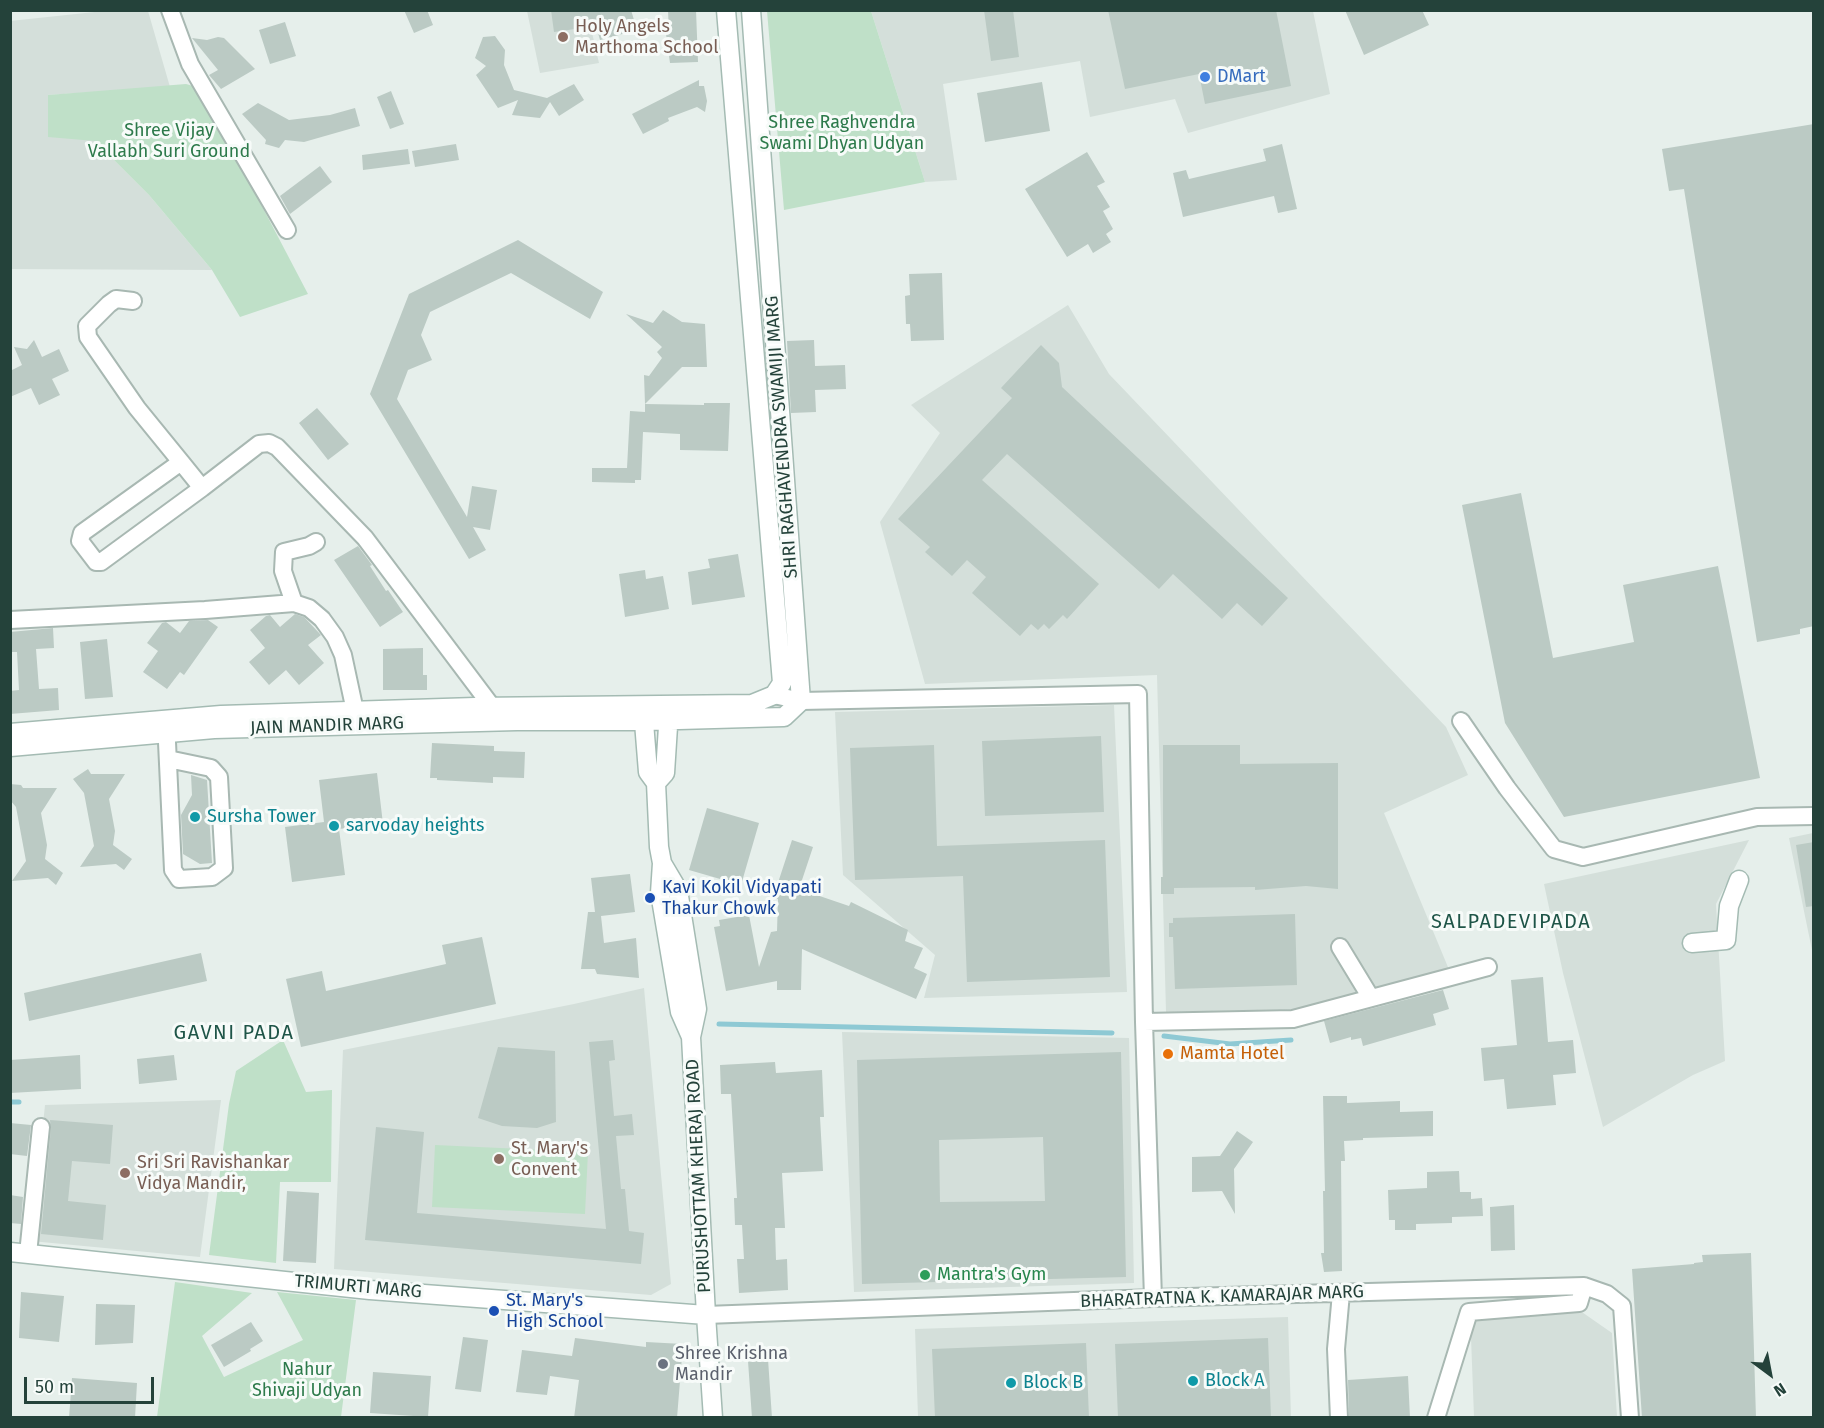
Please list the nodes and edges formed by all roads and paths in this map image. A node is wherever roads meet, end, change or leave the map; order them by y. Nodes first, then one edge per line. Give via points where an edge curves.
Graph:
1 (170, 10) edge
2 (726, 10) edge
3 (751, 10) edge
4 (755, 59) junction
5 (731, 62) junction
6 (756, 83) junction
7 (733, 86) junction
8 (766, 224) junction
9 (744, 227) junction
10 (287, 230) dead end
11 (133, 301) dead end
12 (775, 347) junction
13 (754, 350) junction
14 (181, 462) junction
15 (783, 462) junction
16 (764, 464) junction
17 (202, 488) junction
18 (316, 542) dead end
19 (790, 552) junction
20 (771, 553) junction
21 (294, 603) junction
22 (10, 620) edge
23 (774, 695) junction
24 (801, 701) junction
25 (493, 708) junction
26 (355, 711) junction
27 (735, 711) junction
28 (644, 713) junction
29 (669, 713) junction
30 (517, 715) junction
31 (427, 716) junction
32 (380, 717) junction
33 (314, 719) junction
34 (1461, 721) dead end
35 (166, 727) junction
36 (10, 733) edge
37 (10, 747) edge
38 (168, 759) junction
39 (656, 783) junction
40 (1814, 816) edge
41 (1739, 880) dead end
42 (1692, 943) dead end
43 (1340, 947) dead end
44 (1488, 967) dead end
45 (1371, 998) junction
46 (1144, 1022) junction
47 (41, 1127) dead end
48 (19, 1253) edge
49 (1584, 1286) junction
50 (1341, 1293) junction
51 (1154, 1298) junction
52 (706, 1315) junction
53 (713, 1418) edge
54 (1339, 1418) edge
55 (1436, 1418) edge
56 (1630, 1418) edge

1 - 10 street via 190,63
2 - 5 street, SHRI RAGHAVENDRA SWAMIJI MARG
3 - 4 street, SHRI RAGHAVENDRA SWAMIJI MARG
4 - 5 street
4 - 6 street, SHRI RAGHAVENDRA SWAMIJI MARG
5 - 7 street, SHRI RAGHAVENDRA SWAMIJI MARG
6 - 7 street
6 - 8 street, SHRI RAGHAVENDRA SWAMIJI MARG
7 - 9 street, SHRI RAGHAVENDRA SWAMIJI MARG
8 - 9 street
8 - 12 street, SHRI RAGHAVENDRA SWAMIJI MARG
9 - 13 street, SHRI RAGHAVENDRA SWAMIJI MARG
11 - 14 street via 116,299 109,304 87,326 88,337 137,408
12 - 13 street
12 - 15 street, SHRI RAGHAVENDRA SWAMIJI MARG
13 - 16 street, SHRI RAGHAVENDRA SWAMIJI MARG
14 - 17 street
14 - 17 street via 82,533 80,541 96,562
15 - 16 street
15 - 19 street, SHRI RAGHAVENDRA SWAMIJI MARG
16 - 20 street, SHRI RAGHAVENDRA SWAMIJI MARG
17 - 25 street via 259,444 277,447 365,538
18 - 21 street via 284,552 283,571
19 - 20 street
19 - 24 street, SHRI RAGHAVENDRA SWAMIJI MARG
20 - 23 street, SHRI RAGHAVENDRA SWAMIJI MARG via 782,683
21 - 22 street
21 - 26 street via 309,608 335,637 343,655
23 - 24 street
23 - 27 street
24 - 27 street via 784,717
24 - 46 street via 1138,694
25 - 30 street, JAIN MANDIR MARG
25 - 31 street, JAIN MANDIR MARG
26 - 32 street, JAIN MANDIR MARG
26 - 33 street, JAIN MANDIR MARG
27 - 29 street
28 - 29 street
28 - 30 street, JAIN MANDIR MARG
28 - 39 street, PURUSHOTTAM KHERAJ ROAD via 648,772
29 - 39 street via 665,773
30 - 31 street, JAIN MANDIR MARG
31 - 32 street, JAIN MANDIR MARG
32 - 33 street, JAIN MANDIR MARG
33 - 35 street, JAIN MANDIR MARG
34 - 40 street via 1554,849 1583,857 1757,817
35 - 36 street, JAIN MANDIR MARG
35 - 37 street, JAIN MANDIR MARG
35 - 38 street
38 - 38 street via 172,870 179,879 212,877 224,868 219,777 211,768
39 - 52 street, PURUSHOTTAM KHERAJ ROAD via 662,863 660,893 679,953 680,1012 692,1037
41 - 42 street via 1729,906 1726,940
43 - 45 street
44 - 45 street
45 - 46 street via 1293,1019
46 - 51 street
47 - 48 street
48 - 52 street, TRIMURTI MARG via 370,1290
49 - 50 street, BHARATRATNA K. KAMARAJAR MARG
49 - 55 street via 1579,1304 1469,1312
49 - 56 street, BHARATRATNA K. KAMARAJAR MARG via 1607,1294 1622,1306
50 - 51 street, BHARATRATNA K. KAMARAJAR MARG
50 - 54 street via 1336,1349
51 - 52 street, BHARATRATNA K. KAMARAJAR MARG
52 - 53 street, PURUSHOTTAM KHERAJ ROAD

